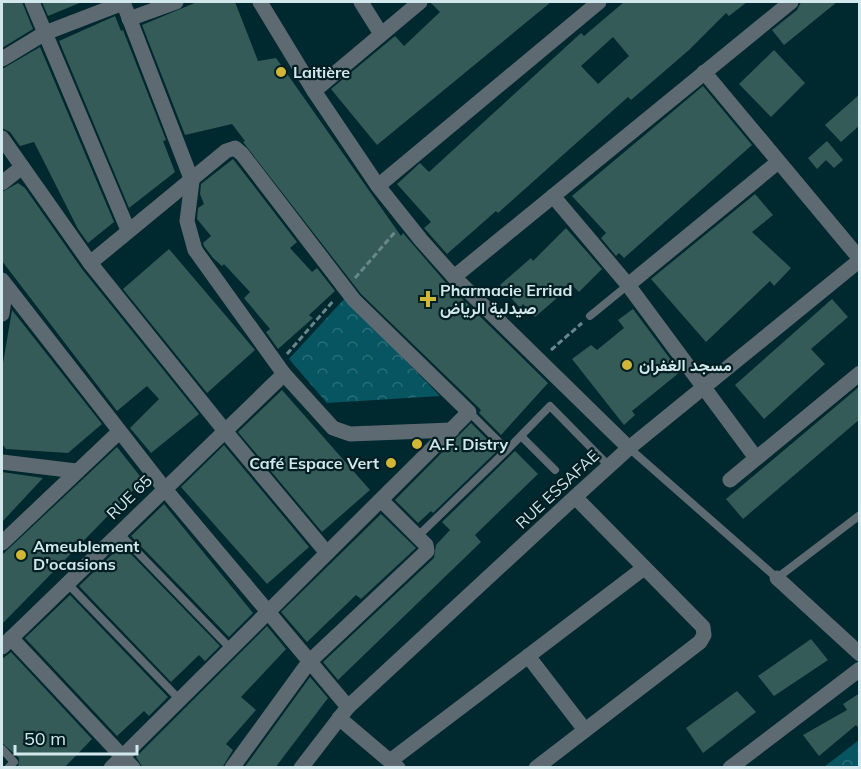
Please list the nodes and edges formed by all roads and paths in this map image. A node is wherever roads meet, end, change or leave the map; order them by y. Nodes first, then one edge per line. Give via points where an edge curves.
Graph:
1 (32, 2) edge
2 (123, 2) edge
3 (176, 2) edge
4 (260, 2) edge
5 (361, 2) edge
6 (420, 2) edge
7 (599, 2) edge
8 (790, 2) edge
9 (129, 19) junction
10 (45, 33) junction
11 (381, 34) junction
12 (2, 59) edge
13 (704, 72) junction
14 (314, 92) junction
15 (2, 138) edge
16 (778, 162) junction
17 (22, 167) junction
18 (192, 181) junction
19 (2, 183) edge
20 (378, 186) junction
21 (553, 196) junction
22 (128, 230) junction
23 (860, 260) edge
24 (90, 262) junction
25 (454, 277) junction
26 (4, 283) edge
27 (628, 285) junction
28 (2, 314) edge
29 (590, 316) joint
30 (539, 359) junction
31 (860, 373) edge
32 (284, 374) junction
33 (704, 388) junction
34 (469, 412) junction
35 (452, 430) junction
36 (225, 431) junction
37 (119, 432) junction
38 (521, 436) junction
39 (629, 448) junction
40 (507, 450) junction
41 (756, 458) junction
42 (2, 462) edge
43 (609, 466) junction
44 (555, 470) dead end
45 (76, 471) junction
46 (730, 480) dead end
47 (164, 488) junction
48 (575, 497) junction
49 (381, 500) junction
50 (860, 515) edge
51 (118, 532) junction
52 (418, 536) junction
53 (2, 543) edge
54 (327, 553) junction
55 (644, 567) junction
56 (777, 578) junction
57 (67, 583) junction
58 (268, 613) junction
59 (6, 643) edge
60 (231, 649) junction
61 (860, 654) edge
62 (528, 656) junction
63 (309, 662) junction
64 (860, 669) edge
65 (180, 700) junction
66 (344, 712) junction
67 (585, 730) junction
68 (2, 749) edge
69 (128, 762) edge
70 (394, 764) edge
71 (8, 768) edge
72 (111, 768) edge
73 (232, 768) edge
74 (301, 768) edge
75 (536, 768) edge
76 (730, 768) edge

1 - 10 street
2 - 9 street
2 - 10 street
3 - 9 street
4 - 14 street
5 - 11 street
6 - 11 street
7 - 20 street
8 - 13 street
9 - 18 street
10 - 12 street
10 - 22 street
11 - 14 street
13 - 16 street
13 - 21 street
14 - 20 street
15 - 17 street
16 - 23 street
16 - 27 street
17 - 19 street
17 - 24 street
18 - 22 street
18 - 32 street via 188,221 195,250
18 - 34 street via 226,151 239,151 354,300
20 - 25 street
21 - 25 street
21 - 27 street
22 - 24 street
23 - 33 street, RUE ESSAFAE
24 - 36 street
25 - 30 street
26 - 28 street
26 - 37 street
27 - 29 lane
27 - 33 street
29 - 30 path
30 - 39 street
31 - 41 street
32 - 35 street via 340,431 350,434
32 - 36 street, RUE 65
33 - 39 street, RUE ESSAFAE
33 - 41 street
34 - 35 street
34 - 40 lane
35 - 49 street
36 - 47 street, RUE 65
36 - 54 street
37 - 45 street
37 - 47 street
38 - 40 lane
38 - 43 lane via 550,406
38 - 44 lane
39 - 43 street, RUE ESSAFAE
39 - 56 lane
40 - 52 lane
41 - 46 street
42 - 45 street
43 - 48 street, RUE ESSAFAE
45 - 53 street
47 - 51 street, RUE 65
47 - 58 street
48 - 55 street
48 - 66 street, RUE ESSAFAE
49 - 52 street
49 - 54 street
50 - 56 lane
51 - 57 street, RUE 65
51 - 60 lane
52 - 63 street via 427,546 426,553
54 - 58 street
55 - 62 street
55 - 67 street via 703,627 704,635
56 - 61 street
57 - 59 street, RUE 65
57 - 65 lane
58 - 60 street
58 - 63 street
59 - 69 street
60 - 65 street
62 - 67 street
62 - 70 street
63 - 66 street
63 - 73 street
64 - 76 street
65 - 69 street
66 - 70 street
66 - 74 street, RUE ESSAFAE
67 - 75 street
68 - 71 lane via 14,762
69 - 72 street

